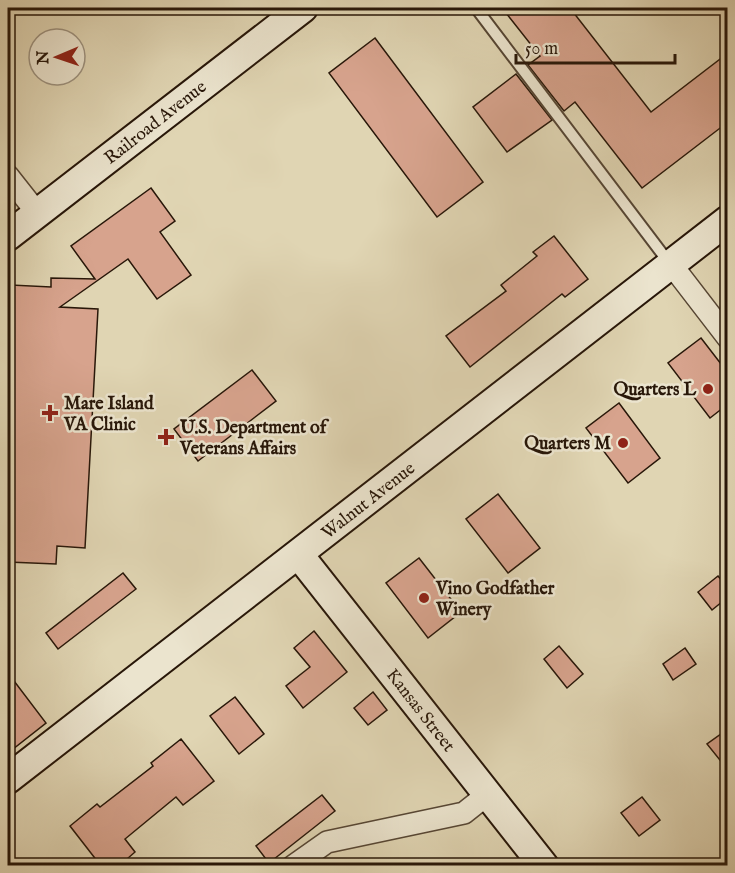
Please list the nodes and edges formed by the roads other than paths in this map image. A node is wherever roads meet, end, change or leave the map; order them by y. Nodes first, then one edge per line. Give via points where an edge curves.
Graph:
1 (303, 8) edge
2 (476, 8) edge
3 (8, 176) edge
4 (38, 214) junction
5 (728, 220) edge
6 (8, 236) edge
7 (670, 264) junction
8 (728, 338) edge
9 (299, 555) junction
10 (8, 779) edge
11 (488, 794) junction
12 (293, 866) edge
13 (544, 866) edge

1 - 4 street, Railroad Avenue
2 - 7 lane
3 - 4 street
4 - 6 street, Railroad Avenue
5 - 7 street, Walnut Avenue
7 - 8 street
7 - 9 street, Walnut Avenue
9 - 10 street, Walnut Avenue
9 - 11 street, Kansas Street
11 - 12 street via 464,813 327,842
11 - 13 street, Kansas Street

